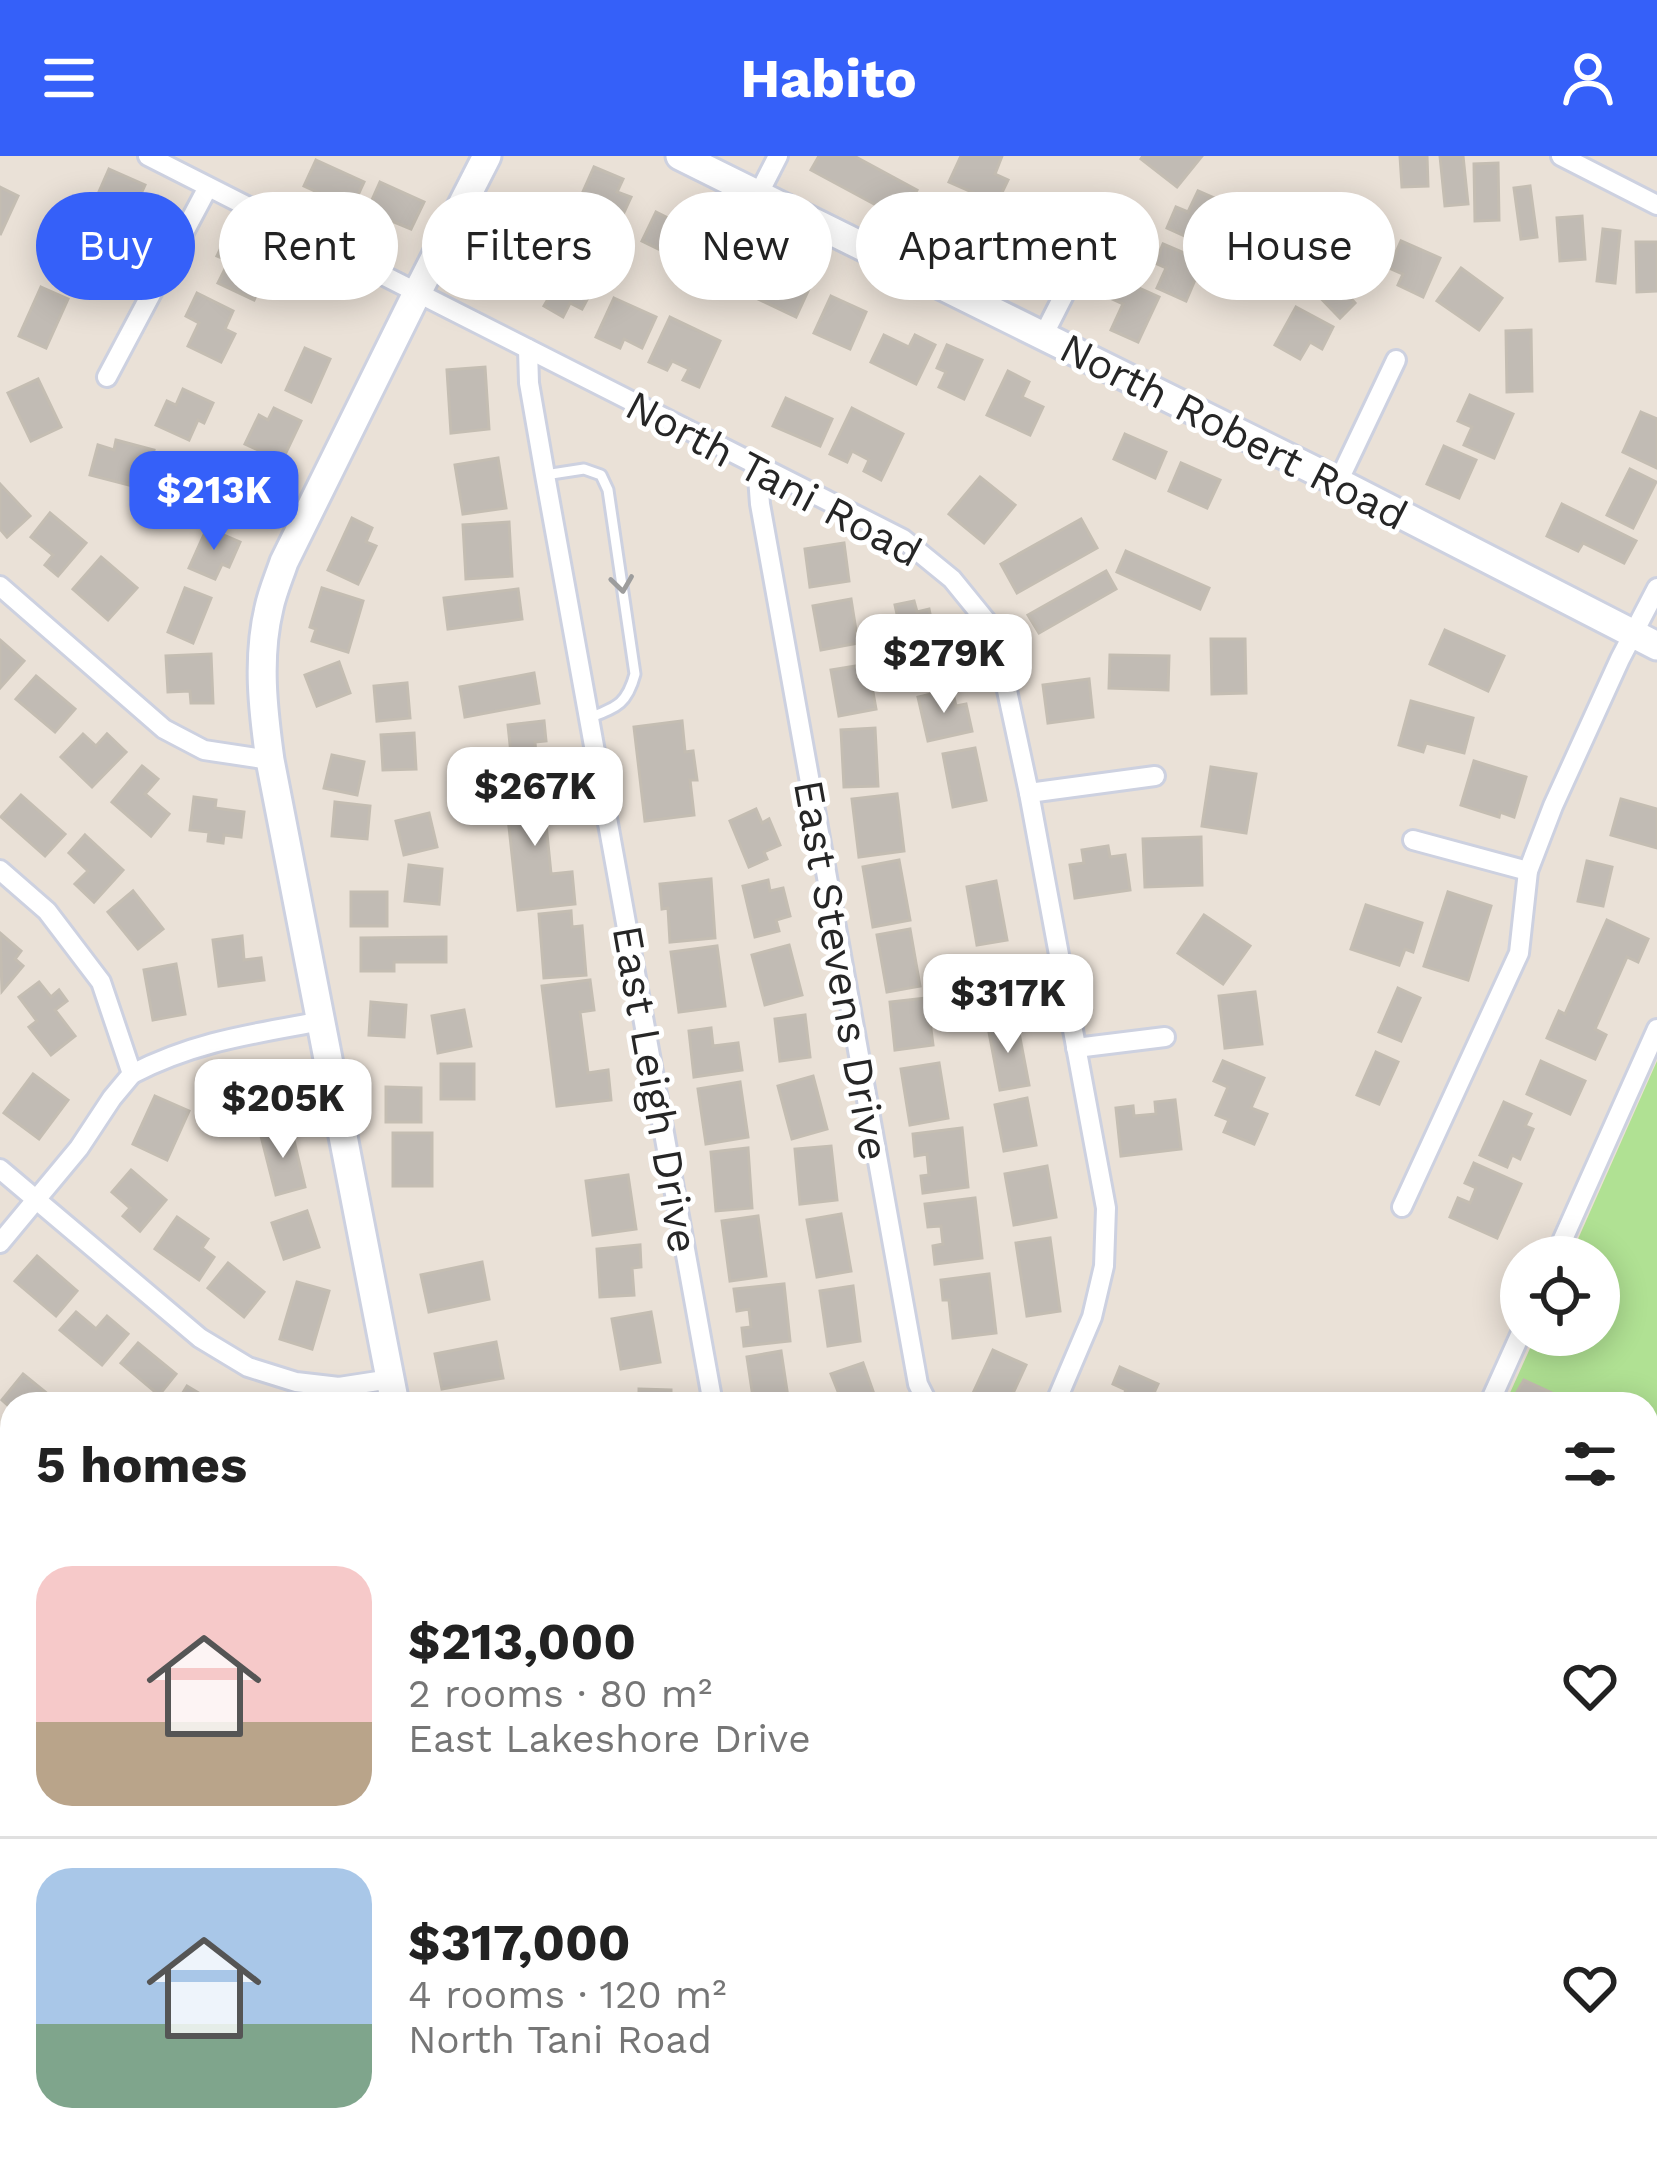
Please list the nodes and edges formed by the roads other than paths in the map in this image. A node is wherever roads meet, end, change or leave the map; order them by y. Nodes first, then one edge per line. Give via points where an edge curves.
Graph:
1 (148, 156) edge
2 (488, 156) edge
3 (680, 156) edge
4 (778, 156) edge
5 (1562, 156) edge
6 (208, 187) junction
7 (752, 192) edge
8 (760, 192) edge
9 (1657, 205) edge
10 (832, 232) edge
11 (418, 291) junction
12 (1061, 300) edge
13 (1043, 336) junction
14 (528, 349) junction
15 (1396, 360) dead end
16 (107, 377) dead end
17 (757, 463) junction
18 (545, 475) junction
19 (1338, 482) junction
20 (0, 586) edge
21 (1657, 588) edge
22 (1645, 640) edge
23 (589, 718) junction
24 (270, 760) junction
25 (1155, 776) dead end
26 (1029, 793) junction
27 (1413, 840) dead end
28 (0, 870) edge
29 (1528, 871) junction
30 (322, 1021) junction
31 (1657, 1029) edge
32 (1165, 1037) dead end
33 (1076, 1048) junction
34 (133, 1074) junction
35 (0, 1168) edge
36 (37, 1202) junction
37 (1402, 1207) dead end
38 (1564, 1236) edge
39 (0, 1243) edge
40 (1511, 1356) edge
41 (393, 1392) edge
42 (711, 1392) edge
43 (922, 1392) edge
44 (1060, 1392) edge
45 (1495, 1392) edge

1 - 6 street, North Tani Road
2 - 11 main road
3 - 7 main road, North Robert Road
4 - 8 street
5 - 9 street
6 - 11 street, North Tani Road
6 - 16 street
10 - 13 main road, North Robert Road
11 - 14 street, North Tani Road
11 - 24 main road via 269,608 263,712
12 - 13 street
13 - 19 main road, North Robert Road
14 - 17 street, North Tani Road
14 - 18 street, East Leigh Drive
15 - 19 street
17 - 26 street, North Tani Road via 903,539 964,593 987,622 1002,667
17 - 43 street, East Stevens Drive
18 - 23 street, East Leigh Drive
18 -> 23 lane via 584,469 601,475 608,490 635,674 629,695
19 - 22 main road, North Robert Road
20 - 24 street via 164,729 204,750
21 - 22 street
22 - 29 street via 1553,806
23 - 42 street, East Leigh Drive
24 - 30 main road
25 - 26 street
26 - 33 street, North Tani Road
27 - 29 street
28 - 34 street via 47,911 101,982
29 - 37 street via 1519,953
30 - 34 street via 223,1039
30 - 41 main road
31 - 38 street
32 - 33 street
33 - 44 street, North Tani Road via 1106,1208 1104,1266
34 - 36 street
35 - 36 street
36 - 39 street
36 - 41 street via 200,1338 248,1367 296,1382
40 - 45 street

